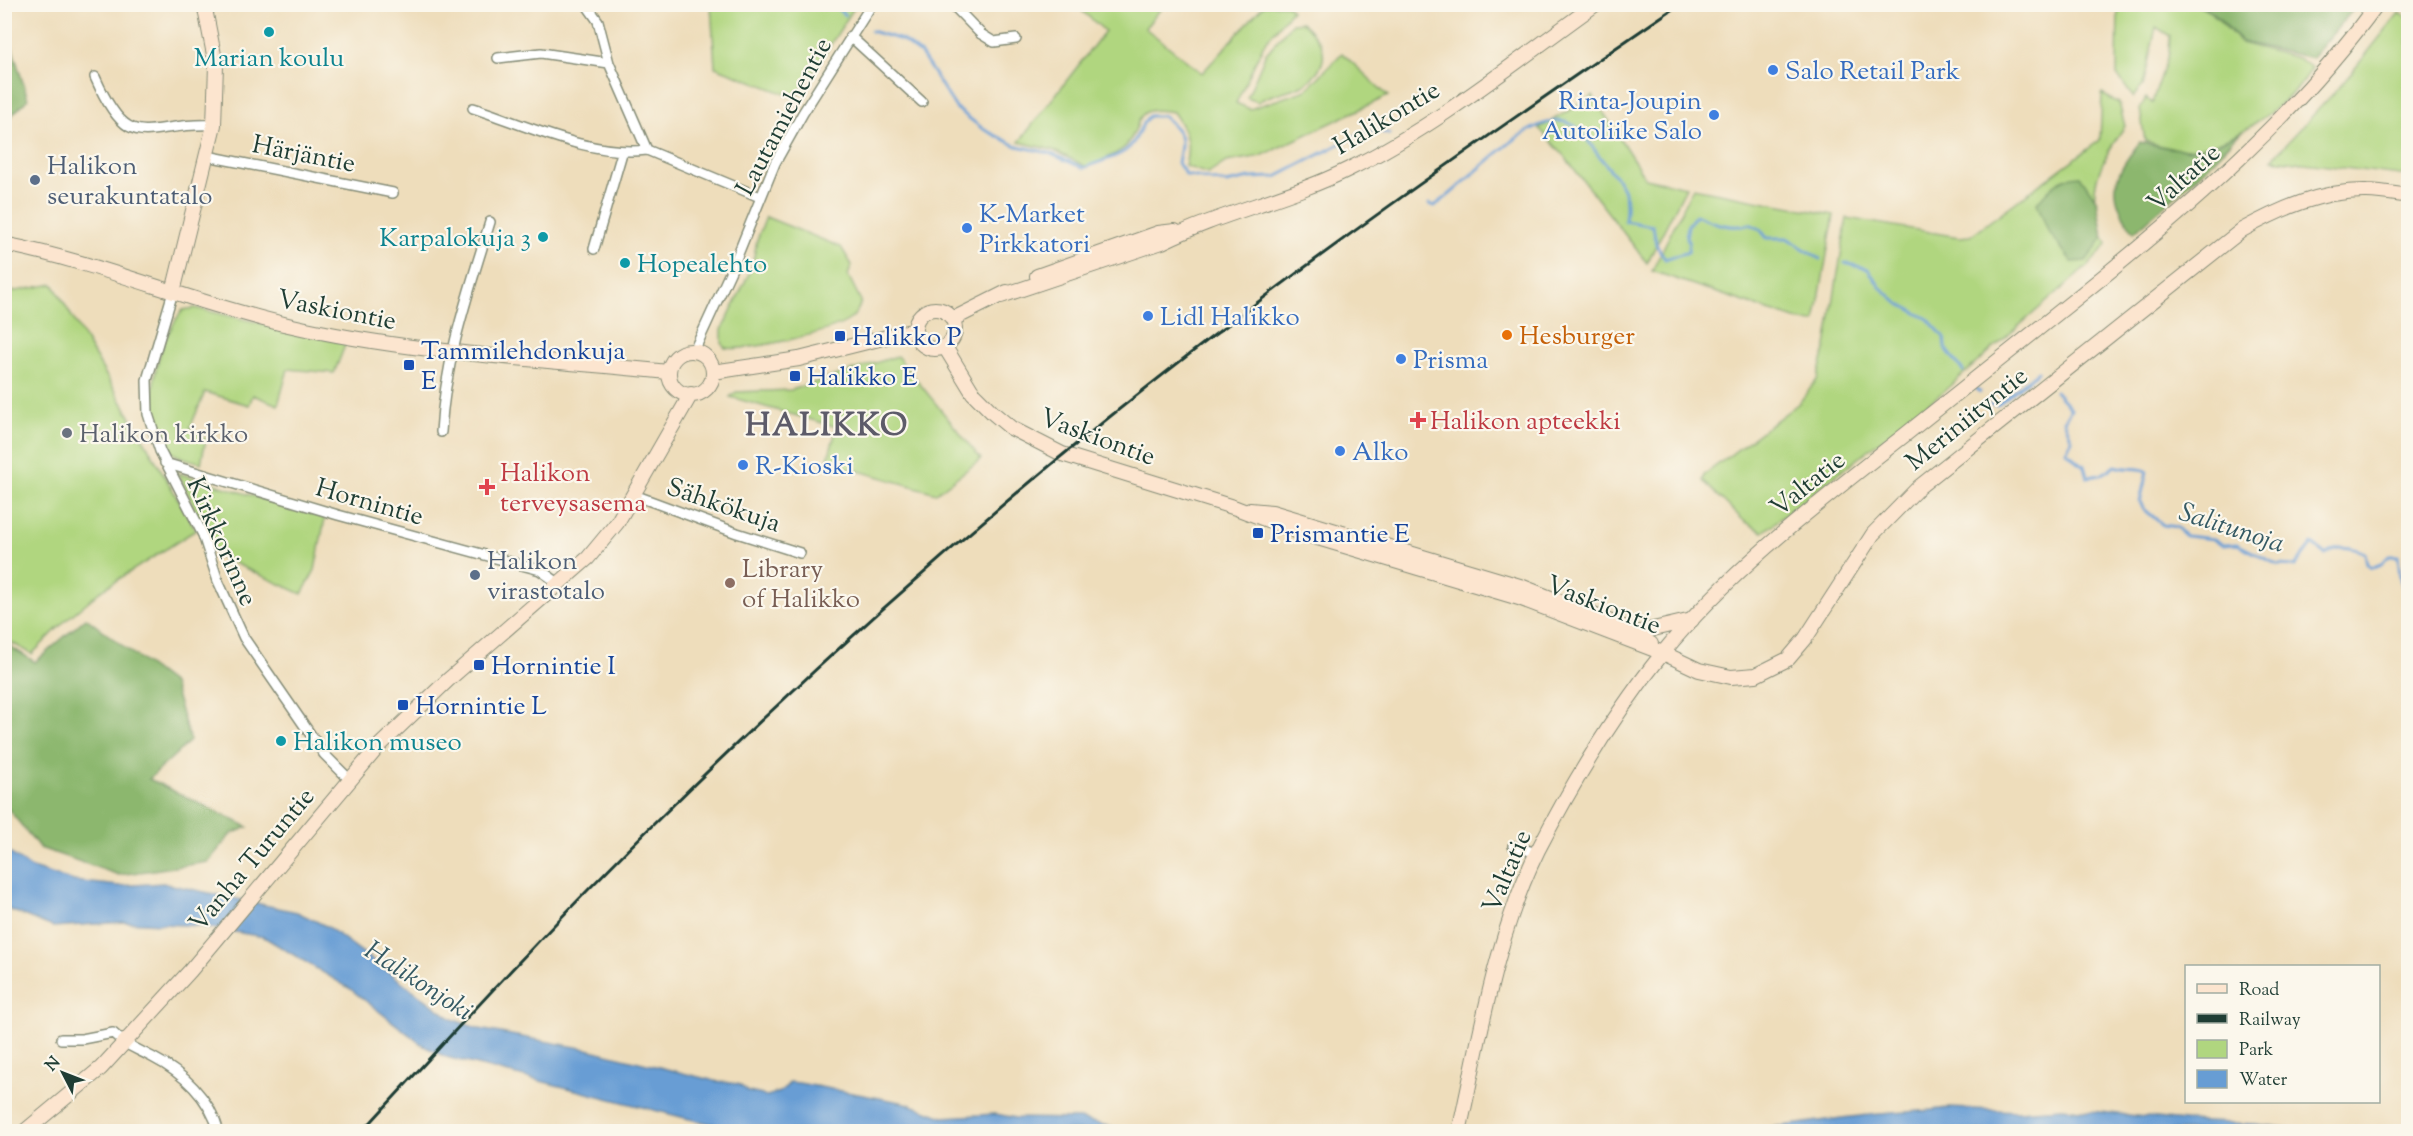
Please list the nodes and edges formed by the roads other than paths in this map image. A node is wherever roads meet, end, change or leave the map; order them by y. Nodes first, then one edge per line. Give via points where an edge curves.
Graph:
1 (204, 4) edge
2 (586, 4) edge
3 (872, 4) edge
4 (952, 4) edge
5 (1596, 4) edge
6 (2377, 4) edge
7 (850, 36) junction
8 (1016, 39) dead end
9 (498, 58) dead end
10 (609, 63) junction
11 (95, 77) dead end
12 (922, 102) dead end
13 (473, 108) dead end
14 (214, 125) junction
15 (647, 150) junction
16 (622, 153) junction
17 (207, 156) junction
18 (393, 193) dead end
19 (2409, 196) edge
20 (760, 197) junction
21 (490, 222) dead end
22 (4, 244) edge
23 (594, 249) dead end
24 (173, 292) junction
25 (953, 319) junction
26 (915, 330) junction
27 (945, 347) junction
28 (694, 351) junction
29 (451, 352) junction
30 (669, 372) junction
31 (713, 372) junction
32 (691, 394) junction
33 (441, 432) dead end
34 (165, 463) junction
35 (634, 495) junction
36 (1236, 508) junction
37 (800, 553) dead end
38 (561, 585) junction
39 (1692, 620) junction
40 (1636, 633) junction
41 (1663, 653) junction
42 (349, 779) junction
43 (1513, 846) dead end
44 (1537, 853) junction
45 (61, 1039) dead end
46 (124, 1044) junction
47 (24, 1131) edge
48 (219, 1131) edge
49 (1459, 1131) edge

1 - 14 main road via 216,65
2 - 10 street via 598,21
3 - 7 street, Lautamiehentie
4 - 8 street via 994,42
5 - 25 main road, Halikontie via 1391,147 1312,186 1180,231 1158,233 1065,264
6 - 39 main road, Valtatie via 2297,99 2215,183 1805,513
7 - 12 street
7 - 20 street, Lautamiehentie via 803,113
9 - 10 street via 541,53
10 - 15 street
11 - 14 street via 108,106 121,122 132,128 144,131
13 - 16 street
14 - 17 main road
15 - 16 street
15 - 20 street
16 - 23 street
17 - 18 street, Härjäntie
17 - 24 main road
19 - 41 main road, Meriniityntie via 2366,191 2332,195 2282,208 2242,230 1919,488 1873,534 1788,659 1756,675 1731,677 1699,670
20 - 28 street, Lautamiehentie
21 - 29 street
22 - 24 main road, Vaskiontie
24 - 29 main road, Vaskiontie via 286,325 373,343
24 - 34 street, Kirkkorinne via 147,380 146,397 152,430
25 - 26 main road via 943,310 929,310 919,318
25 - 27 main road via 956,332
26 - 27 main road via 925,347
26 - 31 main road via 799,359
27 - 36 main road, Vaskiontie via 974,393 1011,428 1062,454
28 - 30 main road via 676,357
28 - 31 main road via 707,357
29 - 30 main road, Vaskiontie
29 - 33 street
30 - 32 main road via 676,388
31 - 32 main road via 706,388
32 - 35 main road, Vanha Turuntie
34 - 38 street, Hornintie via 540,570
34 - 42 street, Kirkkorinne via 199,527 226,603 244,638 319,748
35 - 37 street, Sähkökuja
35 - 38 main road, Vanha Turuntie via 603,543
36 - 40 main road, Vaskiontie via 1272,512 1523,587
36 - 41 main road, Vaskiontie via 1301,533 1519,597
38 - 42 main road, Vanha Turuntie via 448,680
39 - 40 main road
39 - 41 main road, Valtatie
40 - 41 main road, Vaskiontie
41 - 44 main road, Valtatie via 1621,709
42 - 46 main road, Vanha Turuntie via 190,971
43 - 44 street
44 - 49 main road, Valtatie via 1504,936
45 - 46 street via 113,1033
46 - 47 main road, Vanha Turuntie via 101,1068
46 - 48 street via 165,1064 198,1091

